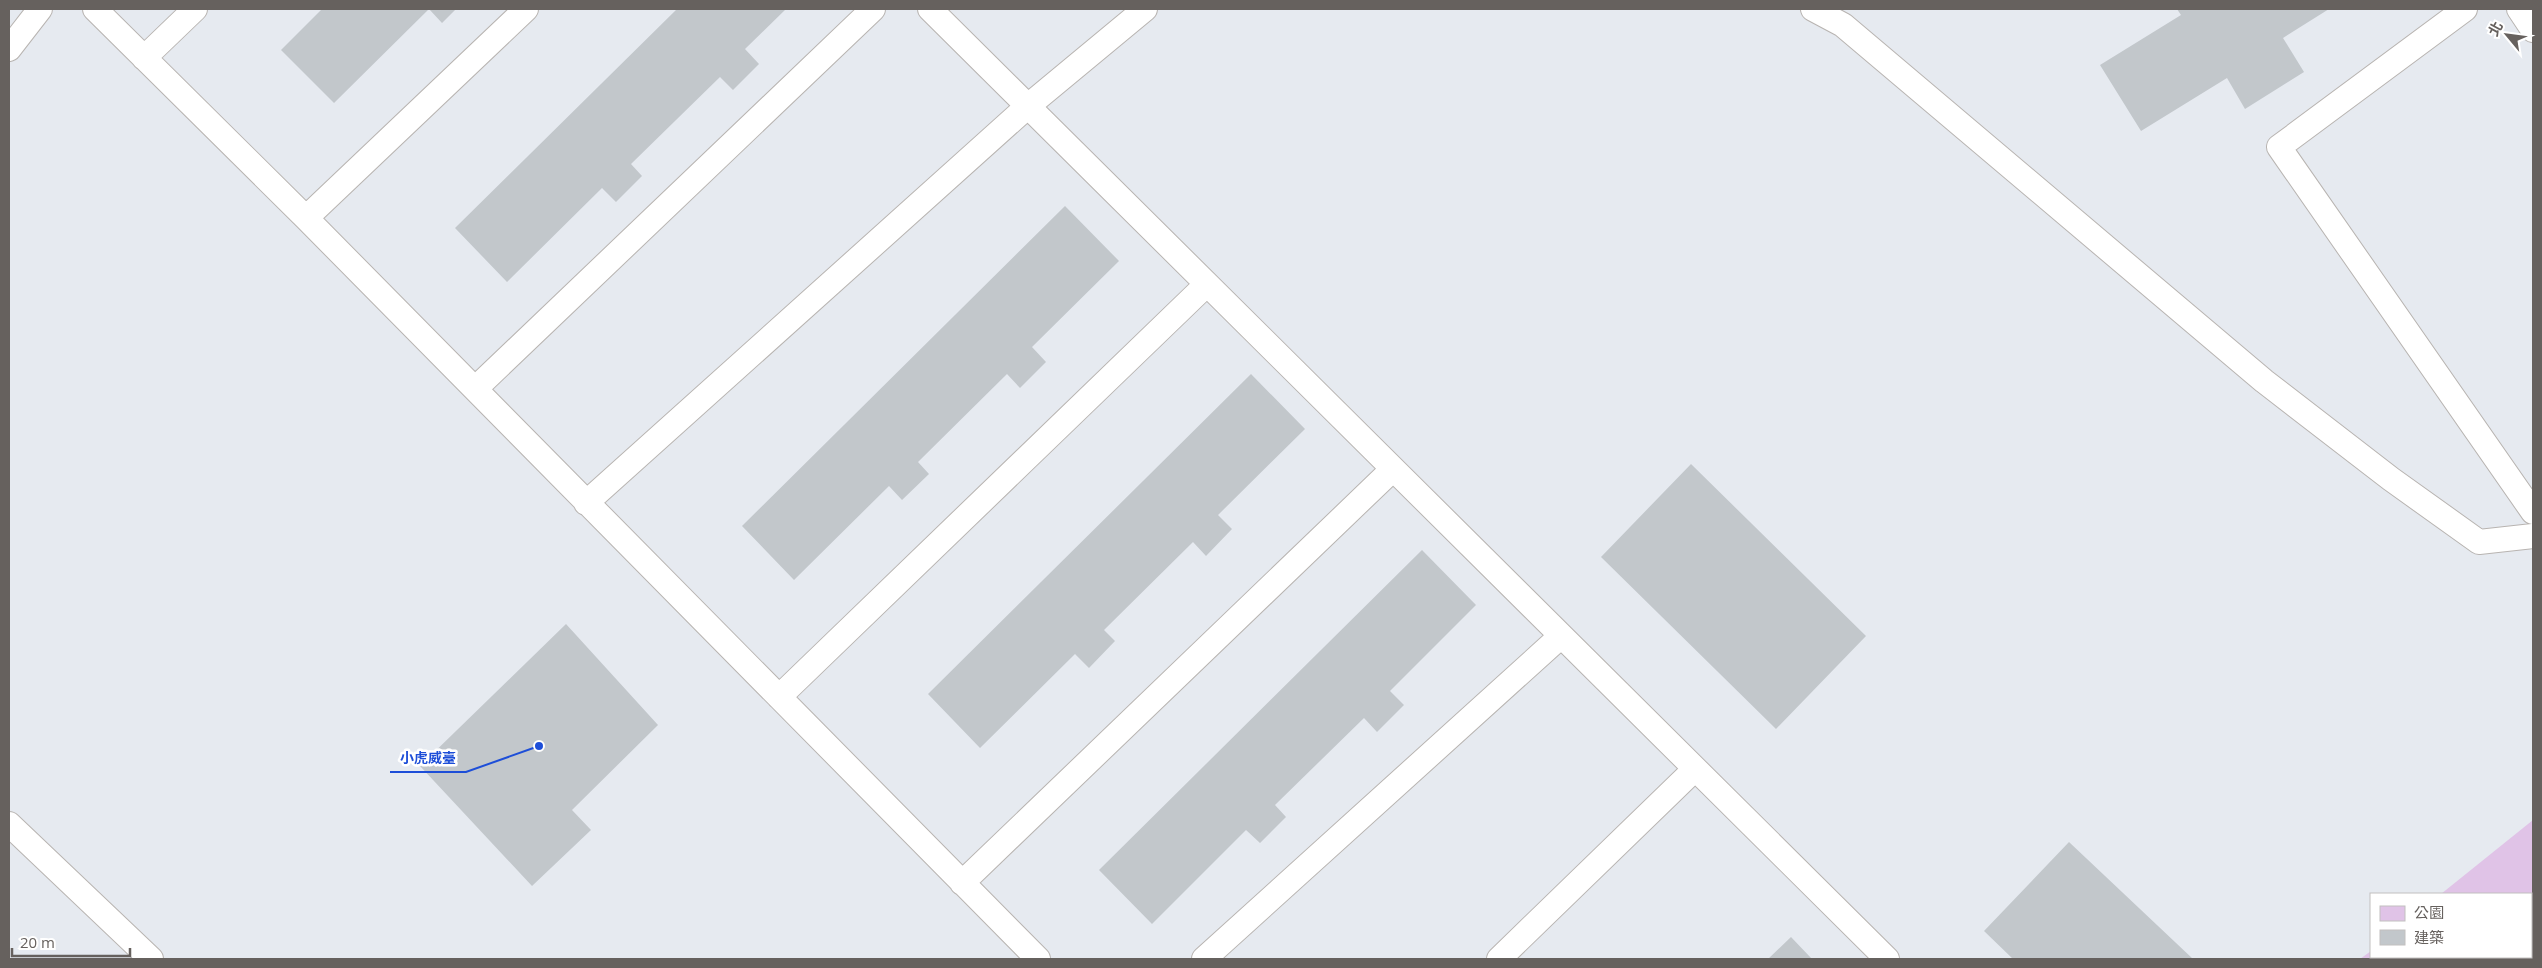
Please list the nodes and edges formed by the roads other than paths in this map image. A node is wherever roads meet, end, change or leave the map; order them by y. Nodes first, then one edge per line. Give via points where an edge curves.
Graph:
1 (40, 9) edge
2 (95, 9) edge
3 (195, 9) edge
4 (526, 9) edge
5 (873, 9) edge
6 (930, 9) edge
7 (1145, 9) edge
8 (1813, 9) edge
9 (2465, 9) edge
10 (2519, 9) edge
11 (2533, 30) edge
12 (9, 49) edge
13 (144, 58) junction
14 (1028, 106) junction
15 (306, 218) junction
16 (1207, 284) junction
17 (475, 389) junction
18 (1393, 469) junction
19 (586, 503) junction
20 (2533, 512) edge
21 (2533, 536) edge
22 (1561, 636) junction
23 (779, 697) junction
24 (1695, 769) junction
25 (9, 824) edge
26 (962, 882) junction
27 (151, 959) edge
28 (1038, 959) edge
29 (1204, 959) edge
30 (1499, 959) edge
31 (1887, 959) edge

1 - 12 lane
2 - 13 lane
3 - 13 lane
4 - 15 lane
5 - 17 lane
6 - 14 lane
7 - 14 lane
8 - 21 lane via 1843,25 2264,381 2391,479 2479,542
9 - 20 lane via 2279,147
10 - 11 lane
13 - 15 lane
14 - 16 lane
14 - 19 lane
15 - 17 lane
16 - 18 lane
16 - 23 lane
17 - 19 lane
18 - 22 lane
18 - 26 lane
19 - 23 lane
22 - 24 lane
22 - 29 lane
23 - 26 lane
24 - 30 lane
24 - 31 lane
25 - 27 lane
26 - 28 lane

